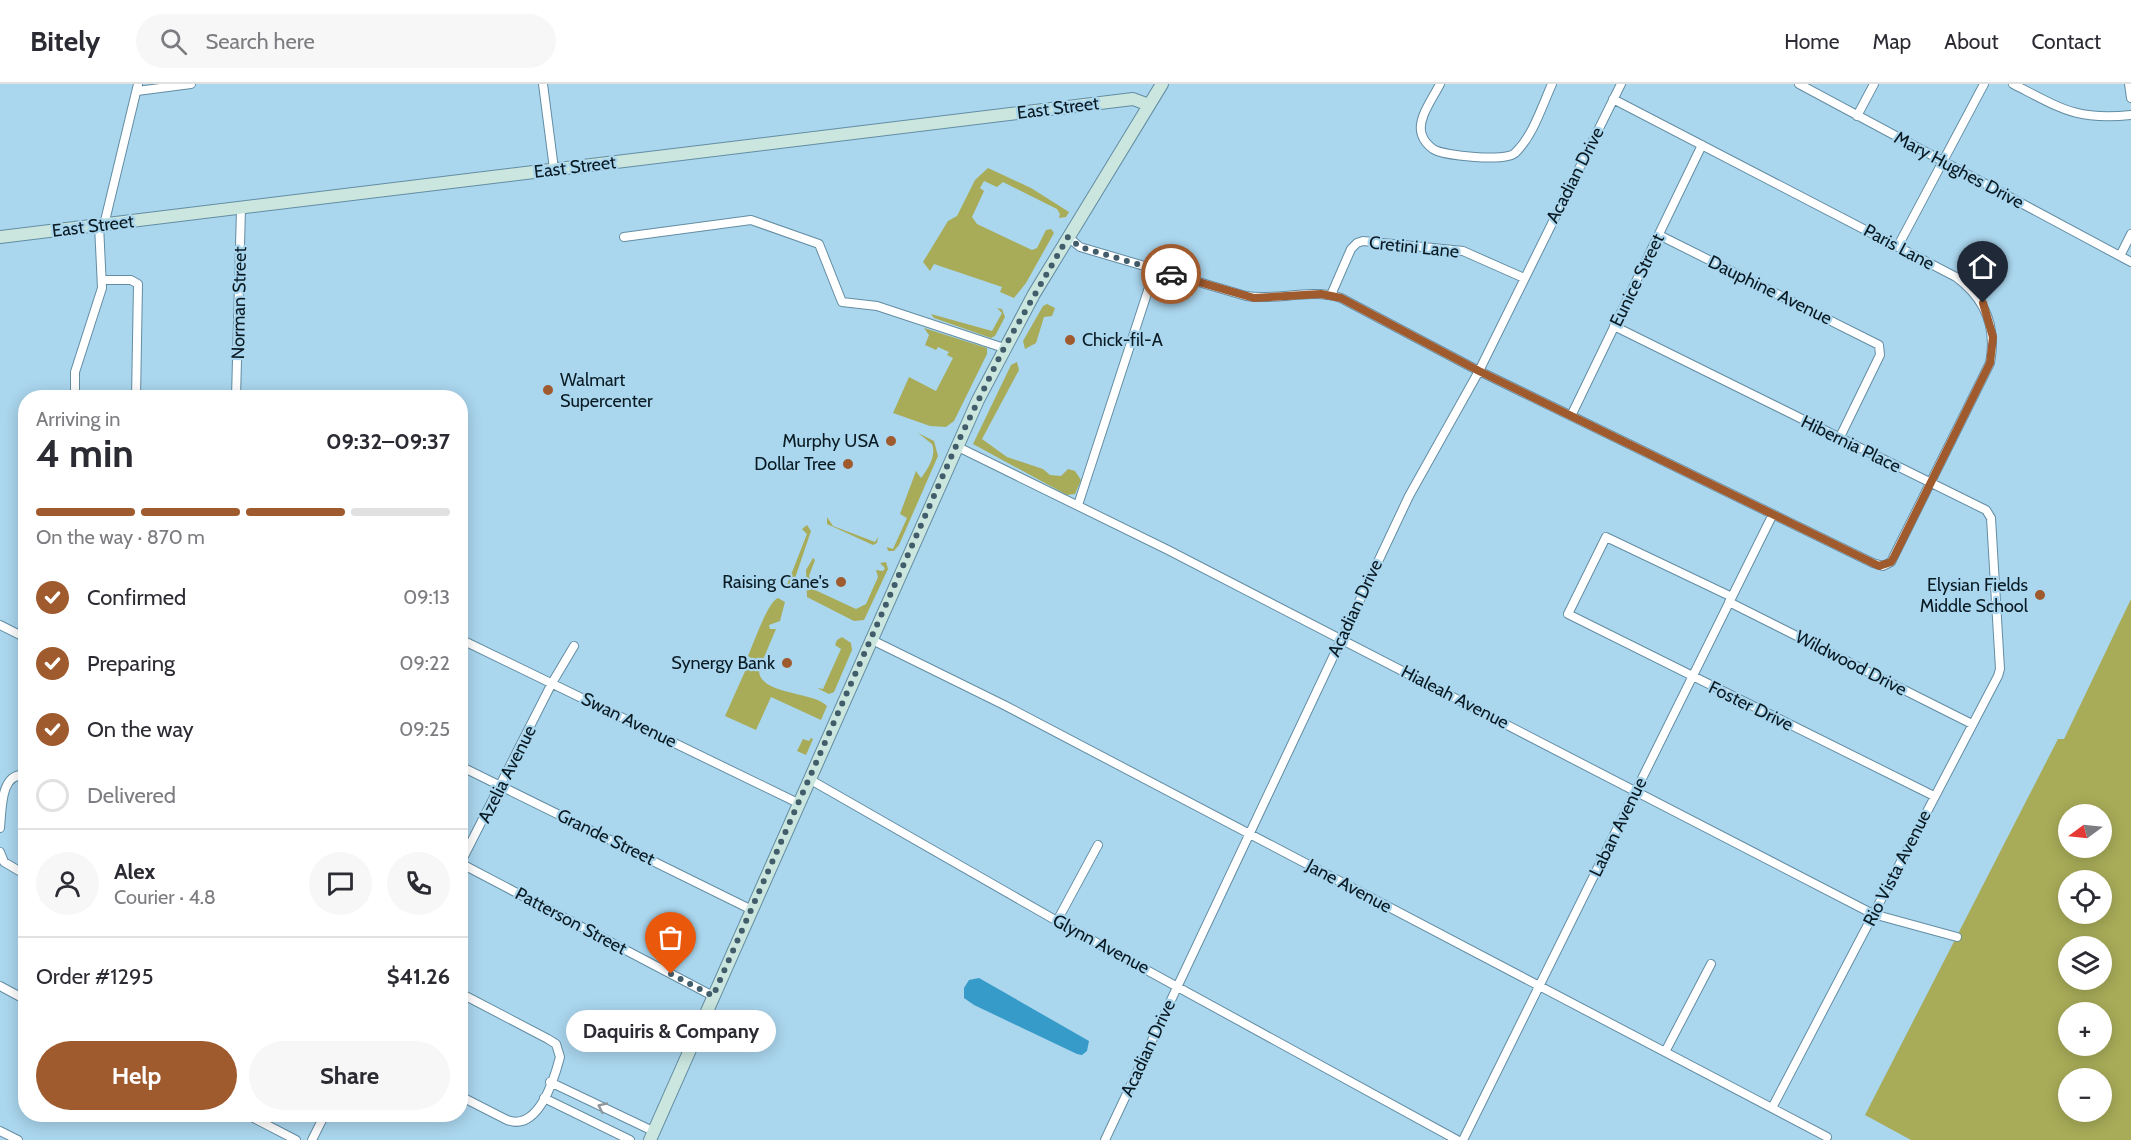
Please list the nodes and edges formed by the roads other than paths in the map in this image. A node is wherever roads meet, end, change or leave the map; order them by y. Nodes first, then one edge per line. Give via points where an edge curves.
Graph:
1 (191, 84) edge
2 (543, 84) edge
3 (1162, 84) edge
4 (1440, 84) edge
5 (1552, 84) edge
6 (1621, 84) edge
7 (1799, 84) edge
8 (1874, 84) edge
9 (1984, 84) edge
10 (2013, 84) edge
11 (2129, 84) edge
12 (138, 87) edge
13 (2131, 98) edge
14 (1613, 99) junction
15 (1149, 105) junction
16 (2131, 115) edge
17 (1857, 116) junction
18 (1702, 145) junction
19 (1943, 162) junction
20 (554, 169) junction
21 (241, 208) junction
22 (102, 225) junction
23 (2131, 234) edge
24 (1659, 235) junction
25 (0, 237) edge
26 (624, 237) dead end
27 (1068, 237) junction
28 (1898, 246) junction
29 (2120, 256) junction
30 (2131, 262) edge
31 (1155, 269) junction
32 (1524, 278) junction
33 (102, 280) junction
34 (1331, 295) junction
35 (1614, 326) junction
36 (1004, 348) junction
37 (1479, 371) junction
38 (75, 390) edge
39 (136, 390) edge
40 (236, 390) edge
41 (1571, 416) junction
42 (1839, 439) junction
43 (956, 446) junction
44 (1930, 483) junction
45 (1078, 505) junction
46 (1773, 514) junction
47 (1730, 600) junction
48 (1568, 614) joint
49 (1997, 622) joint
50 (0, 625) edge
51 (18, 634) edge
52 (1340, 638) junction
53 (870, 639) junction
54 (468, 643) edge
55 (574, 646) dead end
56 (1692, 676) junction
57 (552, 683) junction
58 (1972, 724) junction
59 (468, 770) edge
60 (18, 776) edge
61 (809, 779) junction
62 (502, 786) junction
63 (1636, 791) junction
64 (1934, 796) junction
65 (798, 802) junction
66 (0, 828) edge
67 (1249, 834) junction
68 (1098, 845) dead end
69 (468, 850) edge
70 (0, 852) edge
71 (468, 867) edge
72 (18, 870) edge
73 (750, 909) junction
74 (1873, 914) junction
75 (1058, 921) junction
76 (1957, 937) dead end
77 (1711, 964) dead end
78 (1177, 984) junction
79 (0, 986) edge
80 (1540, 986) junction
81 (18, 996) edge
82 (713, 996) junction
83 (468, 997) edge
84 (1665, 1052) junction
85 (550, 1082) junction
86 (544, 1098) junction
87 (468, 1100) edge
88 (1772, 1108) junction
89 (261, 1122) edge
90 (321, 1122) edge
91 (0, 1131) edge
92 (652, 1136) edge
93 (1827, 1137) dead end
94 (18, 1140) edge
95 (296, 1140) edge
96 (312, 1140) edge
97 (630, 1140) edge
98 (1105, 1140) edge
99 (1457, 1140) edge
100 (1463, 1140) edge

1 - 12 street
2 - 20 street
3 - 15 main road
4 - 5 street via 1421,121 1427,144 1438,151 1497,159 1514,155
6 - 14 street, Acadian Drive
7 - 17 street, Mary Hughes Drive
8 - 17 street
9 - 19 street
10 - 16 street via 2085,117
11 - 13 street
12 - 22 street
14 - 18 street, Paris Lane
14 - 32 street, Acadian Drive
15 - 20 main road, East Street via 1133,99
15 - 27 main road
17 - 19 street, Mary Hughes Drive
18 - 24 street, Eunice Street
18 - 28 street, Paris Lane
19 - 28 street
19 - 29 street, Mary Hughes Drive
20 - 21 main road, East Street
21 - 22 main road, East Street
21 - 40 street, Norman Street
22 - 25 main road, East Street
22 - 33 street
23 - 29 street
24 - 35 street, Eunice Street
24 - 42 street, Dauphine Avenue via 1874,342 1880,355
26 - 36 street via 751,220 819,244 842,302 877,306
27 - 31 street via 1080,247
27 - 36 main road
28 - 44 street, Paris Lane via 1970,287 1986,309 1993,337 1985,374
29 - 30 street, Mary Hughes Drive
31 - 34 street via 1254,298
31 - 45 street
32 - 34 street, Cretini Lane via 1463,251 1363,241 1351,249
32 - 37 street, Acadian Drive
33 - 38 street via 75,372
33 - 39 street via 131,280 138,284
34 - 37 street
35 - 41 street, Eunice Street
35 - 42 street, Hibernia Place
36 - 43 main road
37 - 41 street
37 - 52 street, Acadian Drive via 1409,496
41 - 46 street
42 - 44 street, Hibernia Place
43 - 45 street, Hialeah Avenue
43 - 53 main road
44 - 46 street, Paris Lane via 1894,557 1886,565 1873,563
44 - 49 street, Hibernia Place via 1988,513
45 - 52 street, Hialeah Avenue
46 - 47 street, Laban Avenue
47 - 48 street, Wildwood Drive via 1606,537
47 - 56 street, Laban Avenue
47 - 58 street, Wildwood Drive
48 - 56 street, Foster Drive
49 - 58 street, Rio Vista Avenue via 2000,669
50 - 51 street
52 - 63 street, Hialeah Avenue
52 - 67 street, Acadian Drive
53 - 61 main road
53 - 67 street, Jane Avenue
54 - 57 street, Swan Avenue
55 - 57 street, Azelia Avenue
56 - 63 street, Laban Avenue
56 - 64 street, Foster Drive
57 - 62 street, Azelia Avenue
57 - 65 street, Swan Avenue
58 - 64 street, Rio Vista Avenue
59 - 62 street, Grande Street
60 - 66 street via 7,780 4,788
61 - 65 main road
61 - 75 street, Glynn Avenue
62 - 69 street, Azelia Avenue
62 - 73 street, Grande Street
63 - 74 street, Hialeah Avenue
63 - 80 street, Laban Avenue
64 - 74 street, Rio Vista Avenue
65 - 73 main road
67 - 78 street, Acadian Drive
67 - 80 street, Jane Avenue
68 - 75 street
70 - 72 street via 7,864
71 - 82 street, Patterson Street
73 - 82 main road
74 - 76 street, Hialeah Avenue
74 - 88 street, Rio Vista Avenue
75 - 78 street, Glynn Avenue
77 - 84 street
78 - 98 street, Acadian Drive
78 - 99 street, Glynn Avenue
79 - 81 street
80 - 84 street, Jane Avenue
80 - 100 street, Laban Avenue
82 - 92 main road
83 - 85 street via 556,1044 560,1057
84 - 88 street, Jane Avenue
85 - 86 street
92 -> 85 street
86 - 87 street via 532,1117 513,1123
86 - 97 street
88 - 93 street, Jane Avenue
89 - 95 street
90 - 96 street
91 - 94 street

